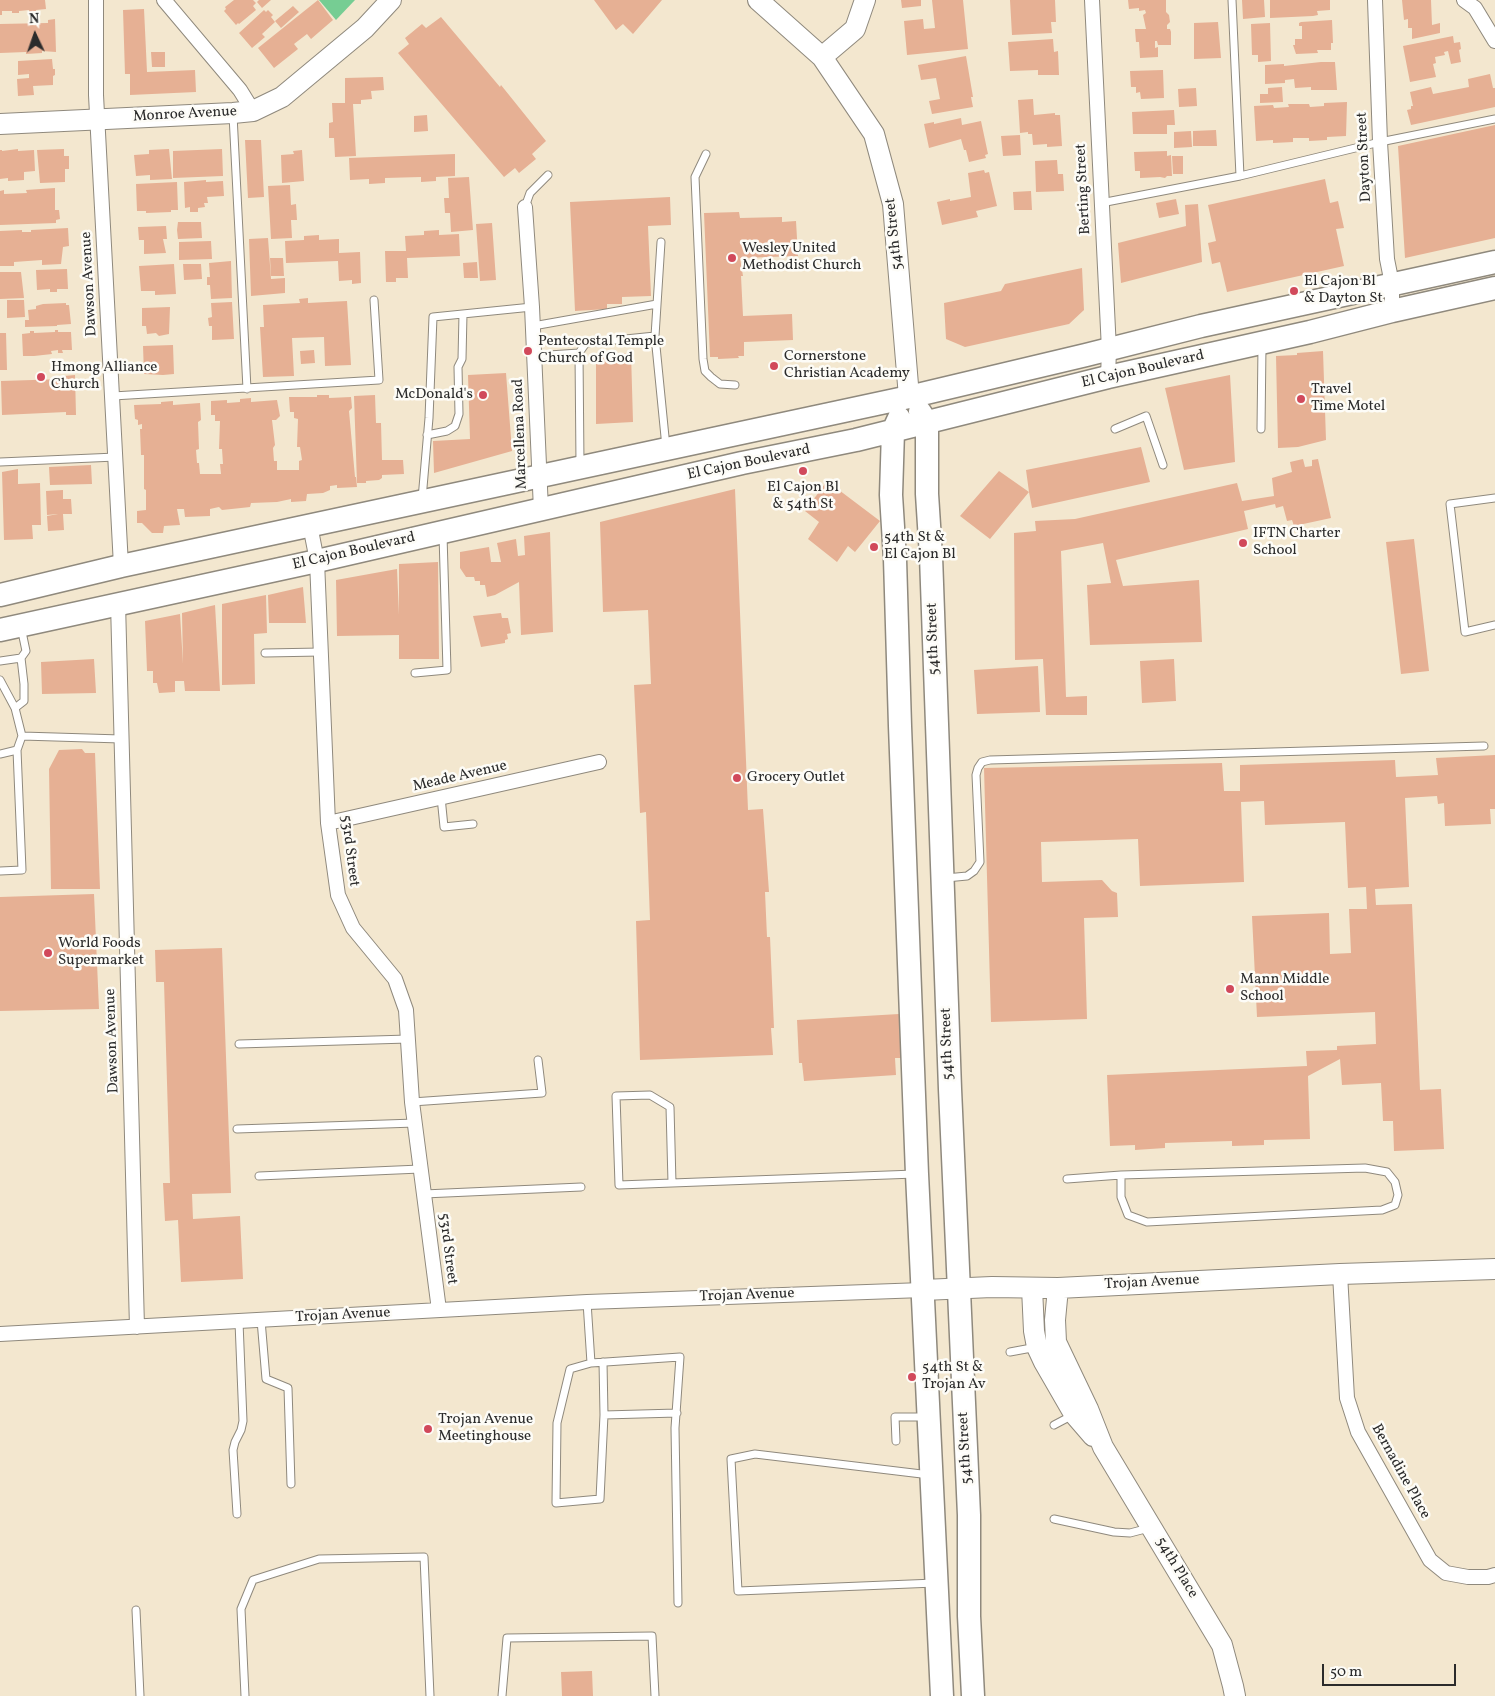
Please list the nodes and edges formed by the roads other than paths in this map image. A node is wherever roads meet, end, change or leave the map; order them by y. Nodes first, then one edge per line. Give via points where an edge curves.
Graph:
1 (96, 0) edge
2 (164, 0) edge
3 (391, 0) edge
4 (758, 0) edge
5 (865, 0) edge
6 (1092, 0) edge
7 (1232, 0) edge
8 (1375, 0) edge
9 (1464, 0) edge
10 (1495, 41) edge
11 (822, 57) junction
12 (243, 112) junction
13 (1495, 119) edge
14 (98, 120) junction
15 (0, 124) edge
16 (1380, 142) junction
17 (706, 154) dead end
18 (548, 175) dead end
19 (1240, 176) junction
20 (1101, 203) junction
21 (525, 207) joint
22 (661, 242) dead end
23 (1495, 262) edge
24 (1392, 284) junction
25 (1495, 288) edge
26 (374, 300) dead end
27 (657, 304) junction
28 (532, 307) junction
29 (1392, 311) junction
30 (463, 314) junction
31 (533, 326) junction
32 (655, 336) junction
33 (1262, 343) junction
34 (1109, 350) junction
35 (579, 353) junction
36 (534, 356) junction
37 (1108, 377) junction
38 (736, 385) dead end
39 (247, 389) junction
40 (113, 396) junction
41 (909, 397) junction
42 (927, 423) junction
43 (1262, 428) dead end
44 (1115, 429) dead end
45 (892, 431) junction
46 (427, 434) junction
47 (666, 449) junction
48 (116, 457) junction
49 (0, 462) edge
50 (1163, 465) dead end
51 (580, 467) junction
52 (539, 476) junction
53 (1495, 498) edge
54 (421, 501) junction
55 (541, 510) junction
56 (310, 525) junction
57 (443, 532) junction
58 (317, 561) junction
59 (121, 566) junction
60 (0, 596) edge
61 (118, 604) junction
62 (1495, 625) edge
63 (10, 627) edge
64 (321, 652) junction
65 (265, 653) dead end
66 (21, 658) junction
67 (0, 661) edge
68 (415, 674) dead end
69 (0, 680) edge
70 (15, 708) junction
71 (22, 736) junction
72 (121, 739) junction
73 (1484, 746) dead end
74 (17, 750) junction
75 (0, 754) edge
76 (598, 762) dead end
77 (442, 798) junction
78 (328, 823) junction
79 (473, 824) dead end
80 (0, 871) edge
81 (943, 878) junction
82 (408, 1039) junction
83 (239, 1044) dead end
84 (538, 1060) dead end
85 (412, 1102) junction
86 (415, 1123) junction
87 (237, 1129) dead end
88 (420, 1169) junction
89 (917, 1174) junction
90 (1121, 1175) junction
91 (259, 1176) dead end
92 (1067, 1179) dead end
93 (672, 1183) junction
94 (581, 1187) dead end
95 (424, 1194) junction
96 (1495, 1269) edge
97 (1340, 1274) junction
98 (959, 1288) junction
99 (1032, 1288) junction
100 (1058, 1288) junction
101 (924, 1290) junction
102 (587, 1302) junction
103 (439, 1310) junction
104 (261, 1320) junction
105 (239, 1322) junction
106 (137, 1327) junction
107 (0, 1334) edge
108 (1037, 1347) junction
109 (1010, 1352) dead end
110 (603, 1362) junction
111 (591, 1363) junction
112 (677, 1413) junction
113 (1074, 1414) junction
114 (604, 1415) junction
115 (929, 1417) junction
116 (1054, 1425) dead end
117 (896, 1441) dead end
118 (1103, 1447) junction
119 (932, 1475) junction
120 (291, 1484) dead end
121 (237, 1514) dead end
122 (1054, 1519) dead end
123 (1152, 1527) junction
124 (1491, 1576) edge
125 (938, 1583) junction
126 (678, 1602) dead end
127 (136, 1610) dead end
128 (140, 1696) edge
129 (245, 1696) edge
130 (430, 1696) edge
131 (502, 1696) edge
132 (655, 1696) edge
133 (942, 1696) edge
134 (973, 1696) edge
135 (1235, 1696) edge

1 - 14 street, Dawson Avenue
2 - 12 street via 240,90
3 - 12 street, Monroe Avenue via 365,28 282,97
4 - 11 street, 54th Street
5 - 11 street via 855,29
6 - 20 street, Berting Street
7 - 19 lane
8 - 16 street, Dayton Street
9 - 10 street via 1475,8
11 - 41 street, 54th Street via 874,134 894,204
12 - 14 street, Monroe Avenue
12 - 39 lane
13 - 16 lane
14 - 15 street, Monroe Avenue
14 - 40 street, Dawson Avenue
16 - 19 lane
16 - 24 street, Dayton Street via 1387,258
17 - 38 lane via 695,176 703,359 705,371 711,377 720,384
18 - 21 lane via 530,193
19 - 20 lane
20 - 34 street, Berting Street
21 - 28 street, Marcellena Road
22 - 27 lane
23 - 24 main road, El Cajon Boulevard
24 - 29 street, Dayton Street
24 - 34 main road, El Cajon Boulevard
25 - 29 main road, El Cajon Boulevard
26 - 39 lane via 379,380
27 - 31 lane
27 - 32 lane
28 - 30 lane
28 - 31 street, Marcellena Road
29 - 33 main road, El Cajon Boulevard
30 - 46 lane via 462,359 458,367 459,414 455,426 447,431
30 - 46 lane via 433,317
31 - 36 street, Marcellena Road
32 - 35 lane via 586,343
32 - 47 lane
33 - 37 main road, El Cajon Boulevard
33 - 43 lane
34 - 37 street, Berting Street
34 - 41 main road, El Cajon Boulevard
35 - 36 lane
35 - 51 lane
36 - 52 street, Marcellena Road
37 - 42 main road, El Cajon Boulevard
39 - 40 lane
40 - 48 street, Dawson Avenue
41 - 42 main road
41 - 45 main road
41 - 47 main road, El Cajon Boulevard
42 - 45 main road, El Cajon Boulevard
42 - 81 main road, 54th Street
44 - 50 lane via 1146,416
45 - 55 main road, El Cajon Boulevard
45 - 89 main road via 891,495 896,559
46 - 54 lane
47 - 51 main road, El Cajon Boulevard
48 - 49 lane
48 - 59 street, Dawson Avenue
51 - 52 main road, El Cajon Boulevard
52 - 54 main road, El Cajon Boulevard
52 - 55 street, Marcellena Road
53 - 62 lane via 1450,504 1465,632
54 - 56 main road, El Cajon Boulevard
55 - 57 main road, El Cajon Boulevard
56 - 58 street, 53rd Street
56 - 59 main road, El Cajon Boulevard
57 - 58 main road, El Cajon Boulevard
57 - 68 lane via 447,670
58 - 61 main road, El Cajon Boulevard
58 - 64 street, 53rd Street
59 - 60 main road, El Cajon Boulevard
61 - 63 main road, El Cajon Boulevard
61 - 72 street, Dawson Avenue
63 - 66 lane via 26,651
64 - 65 lane
64 - 78 street, 53rd Street
66 - 67 lane
66 - 70 lane via 24,700
69 - 70 lane
70 - 71 lane
71 - 72 lane
71 - 74 lane
72 - 106 street, Dawson Avenue
73 - 81 lane via 990,760 982,762 976,775 980,862 967,876
74 - 75 lane
74 - 80 lane via 22,870
76 - 77 street, Meade Avenue
77 - 78 street, Meade Avenue
77 - 79 lane via 444,827
78 - 82 street, 53rd Street via 338,895 353,928 395,979 406,1010
81 - 98 main road, 54th Street
82 - 83 lane
82 - 85 street, 53rd Street
84 - 85 lane via 542,1094
85 - 86 street, 53rd Street
86 - 87 lane
86 - 88 street, 53rd Street
88 - 91 lane
88 - 95 street, 53rd Street
89 - 93 lane
89 - 101 main road
90 - 90 lane via 1121,1198 1128,1215 1147,1222 1382,1210 1395,1205 1398,1195 1395,1182 1387,1172 1365,1168
90 - 92 lane
93 - 93 lane via 620,1185 616,1096 650,1095 670,1107
94 - 95 lane
95 - 103 street, 53rd Street
96 - 97 street, Trojan Avenue
97 - 100 street, Trojan Avenue
97 - 124 street, Bernadine Place via 1347,1398 1358,1432 1430,1560 1446,1573 1468,1577
98 - 99 street, Trojan Avenue
98 - 101 street, Trojan Avenue
98 - 134 main road, 54th Street
99 - 100 street, Trojan Avenue
99 - 108 street, 54th Place
100 - 118 street, 54th Place via 1056,1342
101 - 102 street, Trojan Avenue
101 - 115 main road
102 - 103 street, Trojan Avenue
102 - 111 lane
103 - 104 street, Trojan Avenue
104 - 105 street, Trojan Avenue
104 - 120 lane via 266,1379 288,1388
105 - 106 street, Trojan Avenue
105 - 121 lane via 243,1421 233,1450
106 - 107 street, Trojan Avenue
108 - 109 lane
108 - 113 street, 54th Place
110 - 111 lane
110 - 112 lane via 680,1357
110 - 114 lane
111 - 114 lane via 570,1369 557,1423 556,1503 600,1499
112 - 114 lane
112 - 126 lane
113 - 116 lane
113 - 118 street, 54th Place
115 - 117 lane via 896,1417
115 - 119 main road
118 - 123 street, 54th Place
119 - 125 main road
119 - 125 lane via 755,1454 731,1459 738,1591
122 - 123 lane via 1114,1532 1130,1533
123 - 135 street, 54th Place via 1222,1645
125 - 133 main road
127 - 128 lane
129 - 130 lane via 241,1609 253,1580 319,1559 424,1557
131 - 132 lane via 507,1638 652,1636

